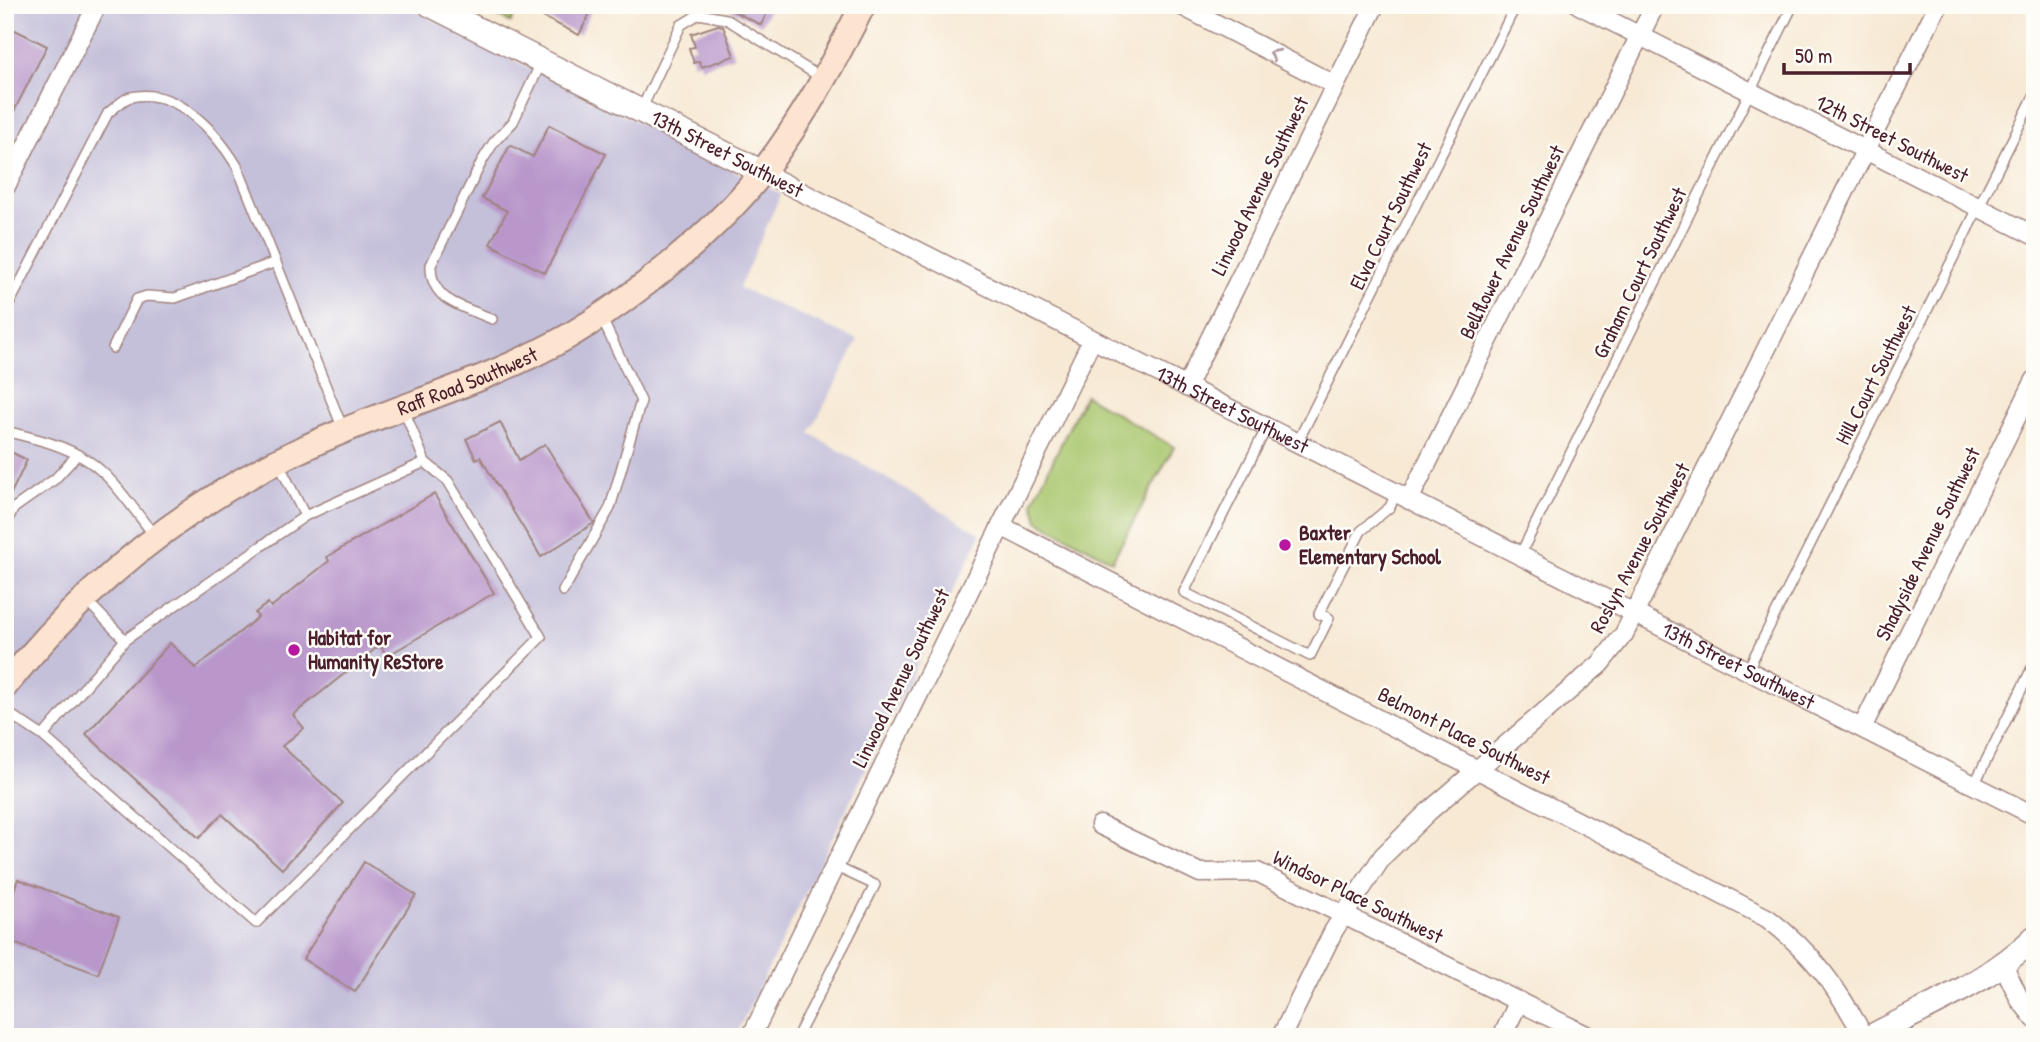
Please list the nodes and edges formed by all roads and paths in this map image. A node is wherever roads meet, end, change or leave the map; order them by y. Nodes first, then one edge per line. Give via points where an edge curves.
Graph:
1 (97, 5) edge
2 (430, 5) edge
3 (863, 5) edge
4 (1180, 5) edge
5 (1375, 5) edge
6 (1516, 5) edge
7 (1579, 5) edge
8 (1655, 5) edge
9 (1793, 5) edge
10 (1938, 5) edge
11 (1640, 36) junction
12 (542, 61) junction
13 (824, 79) junction
14 (1335, 85) junction
15 (1749, 91) junction
16 (2035, 94) edge
17 (640, 111) junction
18 (1866, 150) junction
19 (762, 172) junction
20 (5, 188) edge
21 (1978, 208) junction
22 (2035, 236) edge
23 (276, 262) junction
24 (5, 312) edge
25 (600, 316) junction
26 (492, 319) dead end
27 (1093, 340) junction
28 (113, 348) dead end
29 (2035, 380) edge
30 (1186, 387) junction
31 (403, 408) junction
32 (1267, 427) junction
33 (343, 430) junction
34 (5, 431) edge
35 (1297, 443) junction
36 (77, 455) junction
37 (277, 460) junction
38 (425, 462) junction
39 (1402, 497) junction
40 (305, 516) junction
41 (5, 524) edge
42 (1001, 526) junction
43 (155, 536) junction
44 (1519, 556) junction
45 (563, 591) dead end
46 (84, 598) junction
47 (1634, 615) junction
48 (124, 640) junction
49 (2035, 662) edge
50 (1747, 671) junction
51 (5, 687) edge
52 (5, 711) edge
53 (1862, 727) junction
54 (43, 736) junction
55 (1479, 770) junction
56 (1974, 785) junction
57 (2035, 816) edge
58 (1100, 825) dead end
59 (834, 866) junction
60 (1344, 914) junction
61 (2035, 937) edge
62 (2003, 964) junction
63 (1519, 1002) junction
64 (2035, 1018) edge
65 (754, 1035) edge
66 (797, 1037) edge
67 (1281, 1037) edge
68 (1502, 1037) edge
69 (1590, 1037) edge
70 (1867, 1037) edge

1 - 20 street
2 - 12 street, 13th Street Southwest via 462,17
3 - 13 main road, Raff Road Southwest
14 -> 4 street
5 - 14 street, Linwood Avenue Southwest
6 - 35 lane, Elva Court Southwest
7 - 11 street, 12th Street Southwest
8 - 11 street, Bellflower Avenue Southwest
9 - 15 lane, Graham Court Southwest
10 - 18 street, Roslyn Avenue Southwest
11 - 15 street, 12th Street Southwest
11 - 39 street, Bellflower Avenue Southwest
12 - 17 street, 13th Street Southwest
12 - 26 lane via 513,122 482,161 431,265 431,281 439,295
13 - 17 lane via 726,19 699,14 681,25
13 - 19 main road, Raff Road Southwest
14 - 30 street, Linwood Avenue Southwest
15 - 18 street, 12th Street Southwest
15 - 44 lane, Graham Court Southwest
16 - 21 lane, Hill Court Southwest
17 - 19 street, 13th Street Southwest
18 - 21 street, 12th Street Southwest
18 - 47 street, Roslyn Avenue Southwest
19 - 25 main road, Raff Road Southwest via 680,254
19 - 27 street, 13th Street Southwest
21 - 22 street, 12th Street Southwest
21 - 50 lane, Hill Court Southwest
23 - 24 lane via 237,166 218,135 191,113 160,97 129,97 108,113
23 - 28 lane via 175,298 137,299
23 - 33 lane
25 - 31 main road, Raff Road Southwest via 501,370
25 - 45 lane via 641,401 610,508
27 - 30 street, 13th Street Southwest
27 - 42 street, Linwood Avenue Southwest
29 - 53 street, Shadyside Avenue Southwest
30 - 32 street, 13th Street Southwest
31 - 33 main road, Raff Road Southwest
31 - 38 lane
32 - 35 street, 13th Street Southwest
32 - 39 lane via 1184,592 1310,656 1329,618 1319,614 1361,531
33 - 37 main road, Raff Road Southwest
34 - 36 lane
35 - 39 street, 13th Street Southwest
36 - 41 lane via 55,479 14,508
36 - 43 lane via 102,471
37 - 40 lane
37 - 43 main road, Raff Road Southwest via 225,488
38 - 40 lane
38 - 54 lane via 448,481 541,637 257,923
39 - 44 street, 13th Street Southwest
40 - 48 lane
42 - 55 street, Belmont Place Southwest
42 - 59 street, Linwood Avenue Southwest
43 - 46 main road, Raff Road Southwest
44 - 47 street, 13th Street Southwest
46 - 48 lane
46 - 51 main road, Raff Road Southwest
47 - 50 street, 13th Street Southwest
47 - 55 street, Roslyn Avenue Southwest via 1600,664
48 - 54 lane
49 - 56 lane
50 - 53 street, 13th Street Southwest
52 - 54 lane
53 - 56 street, 13th Street Southwest
55 - 60 street, Roslyn Avenue Southwest via 1400,838 1367,876
55 - 70 street, Belmont Place Southwest via 1767,918 1812,956
56 - 57 street, 13th Street Southwest
58 - 60 street, Windsor Place Southwest via 1200,873 1257,872
59 - 65 street, Linwood Avenue Southwest
59 - 66 lane via 875,885
60 - 63 street, Windsor Place Southwest
60 - 67 street, Roslyn Avenue Southwest
61 - 62 street
62 - 64 street via 2020,1000
62 - 70 street
63 - 68 street
63 - 69 street, Windsor Place Southwest

